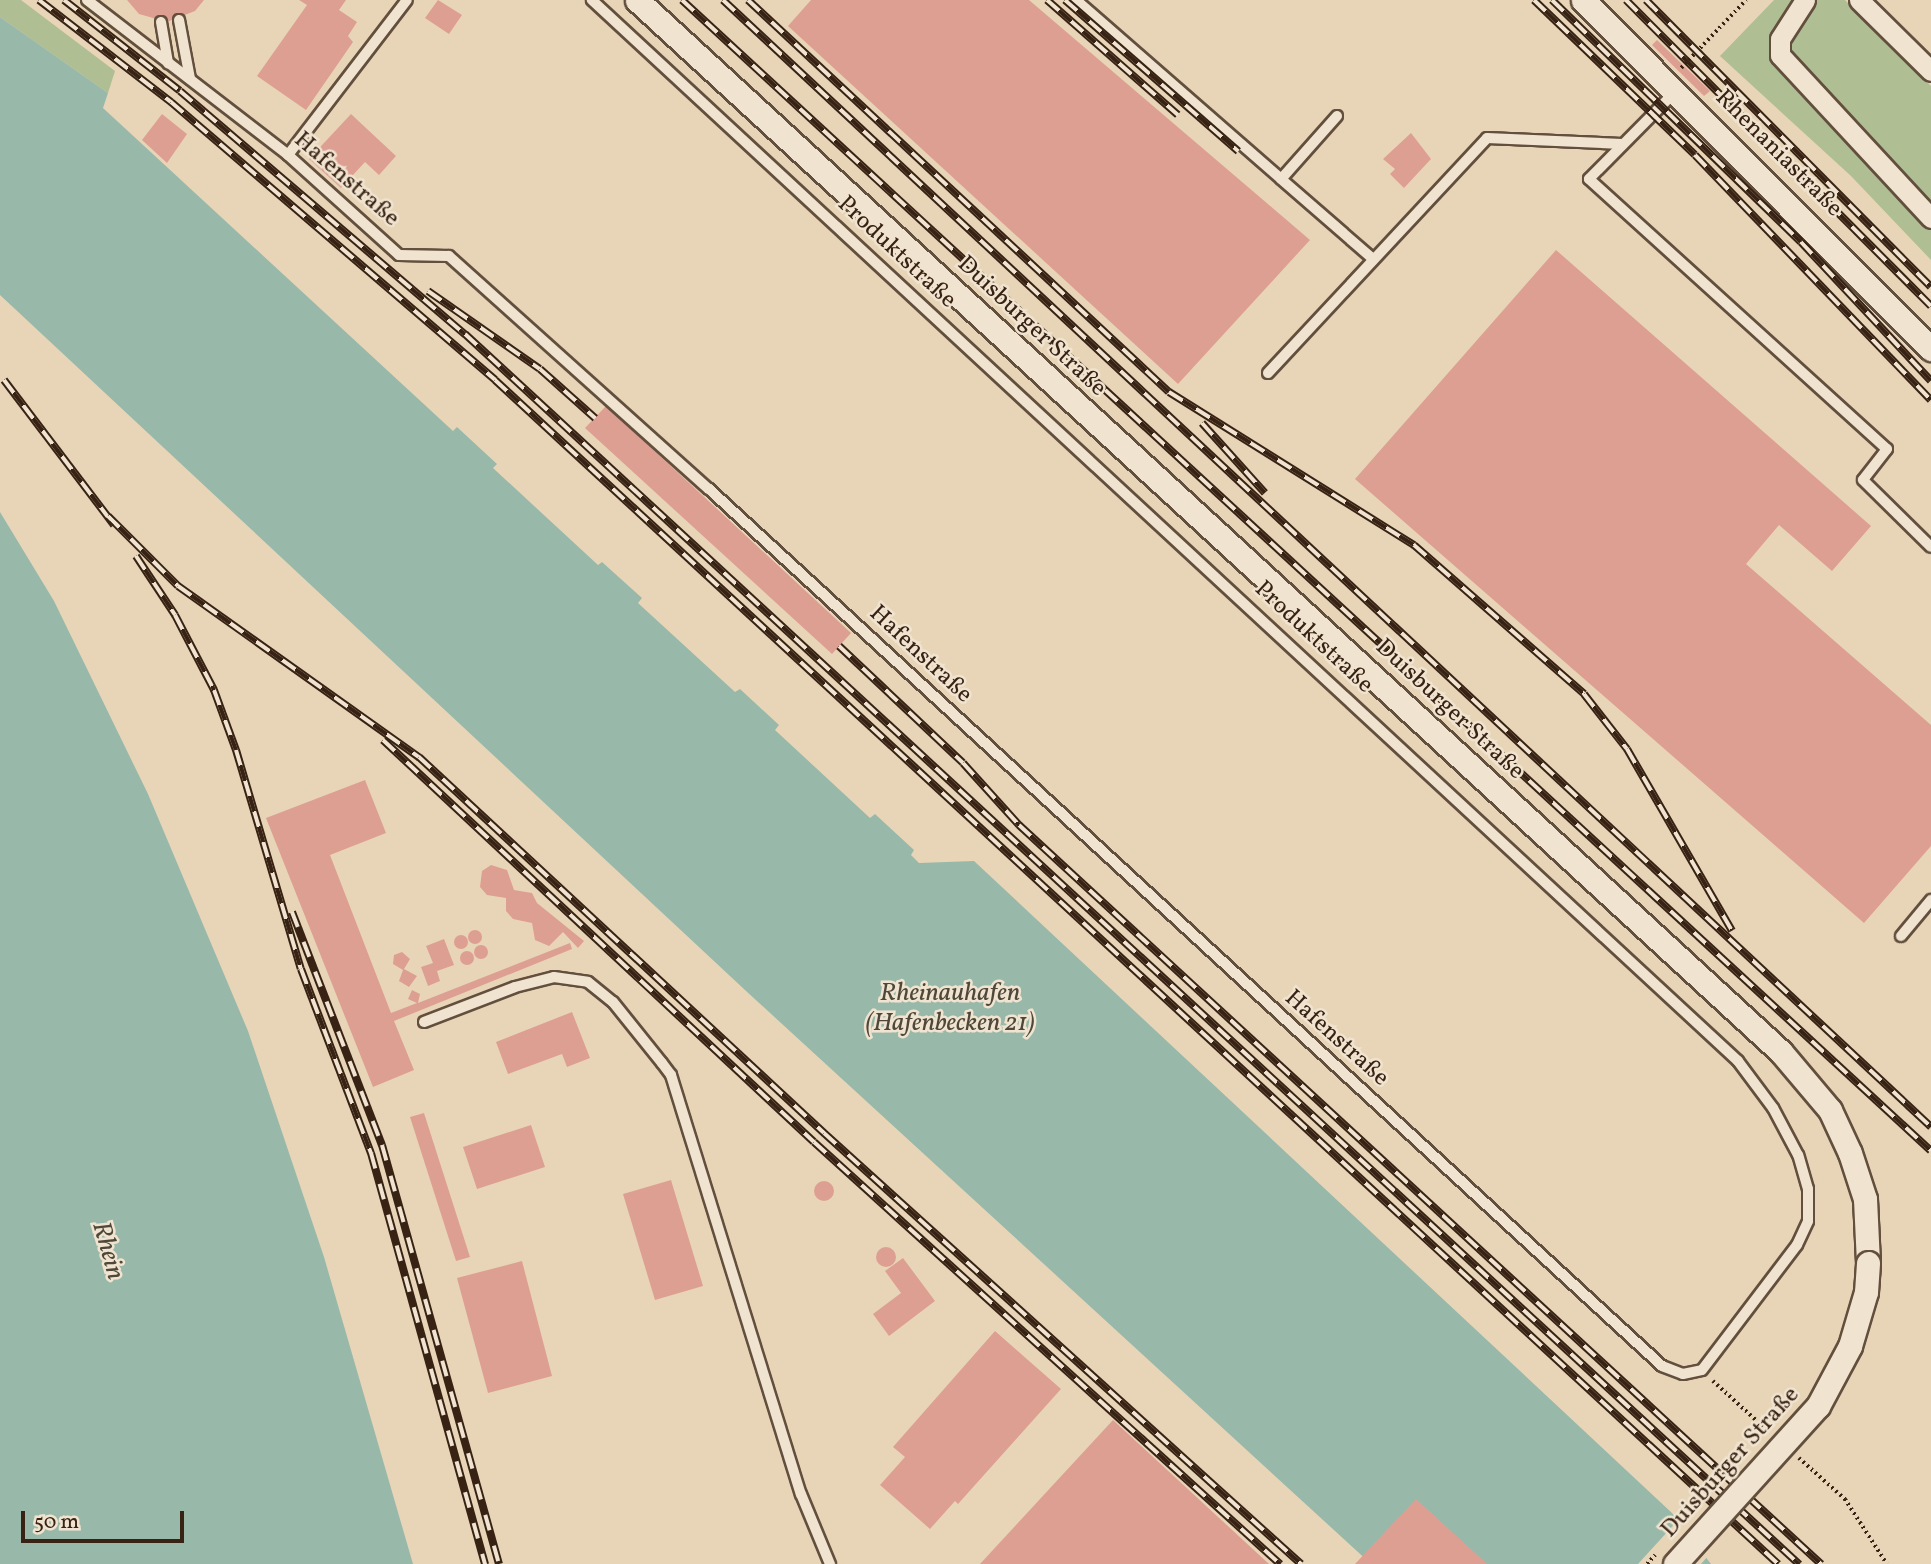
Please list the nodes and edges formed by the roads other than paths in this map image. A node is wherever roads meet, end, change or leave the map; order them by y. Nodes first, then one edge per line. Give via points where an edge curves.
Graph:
1 (87, 0) edge
2 (407, 0) edge
3 (592, 0) edge
4 (637, 0) edge
5 (1076, 0) edge
6 (1583, 0) edge
7 (1804, 0) edge
8 (1859, 0) edge
9 (179, 20) dead end
10 (161, 22) dead end
11 (168, 63) junction
12 (1931, 71) edge
13 (190, 79) junction
14 (1678, 79) junction
15 (1336, 116) dead end
16 (1622, 144) junction
17 (288, 155) junction
18 (1282, 179) junction
19 (1931, 218) edge
20 (1373, 259) junction
21 (1931, 349) edge
22 (1268, 373) dead end
23 (1931, 547) edge
24 (1931, 900) edge
25 (1901, 936) dead end
26 (424, 1022) dead end
27 (1702, 1370) joint
28 (830, 1564) edge
29 (1675, 1564) edge

1 - 11 lane, Hafenstraße
2 - 17 lane
3 - 27 lane, Produktstraße via 1738,1060 1773,1108 1798,1155 1808,1189 1808,1221 1797,1245
4 - 29 street, Duisburger Straße, bridge via 1781,1052 1824,1101 1850,1153 1865,1199 1866,1292 1850,1346 1818,1406
5 - 18 lane
6 - 14 street, Rhenaniastraße
7 - 19 street via 1780,39 1780,55
8 - 12 street
9 - 13 lane
10 - 11 lane
11 - 13 lane, Hafenstraße
13 - 17 lane, Hafenstraße
14 - 16 lane
14 - 21 street, Rhenaniastraße
15 - 18 lane
16 - 20 lane via 1487,138
16 - 23 lane via 1589,179 1887,449 1863,480
17 - 27 lane, Hafenstraße via 399,255 449,256 719,498 1662,1366 1683,1374
18 - 20 lane
20 - 22 lane
24 - 25 lane
26 - 28 lane via 554,977 587,982 613,1002 671,1075 801,1494

